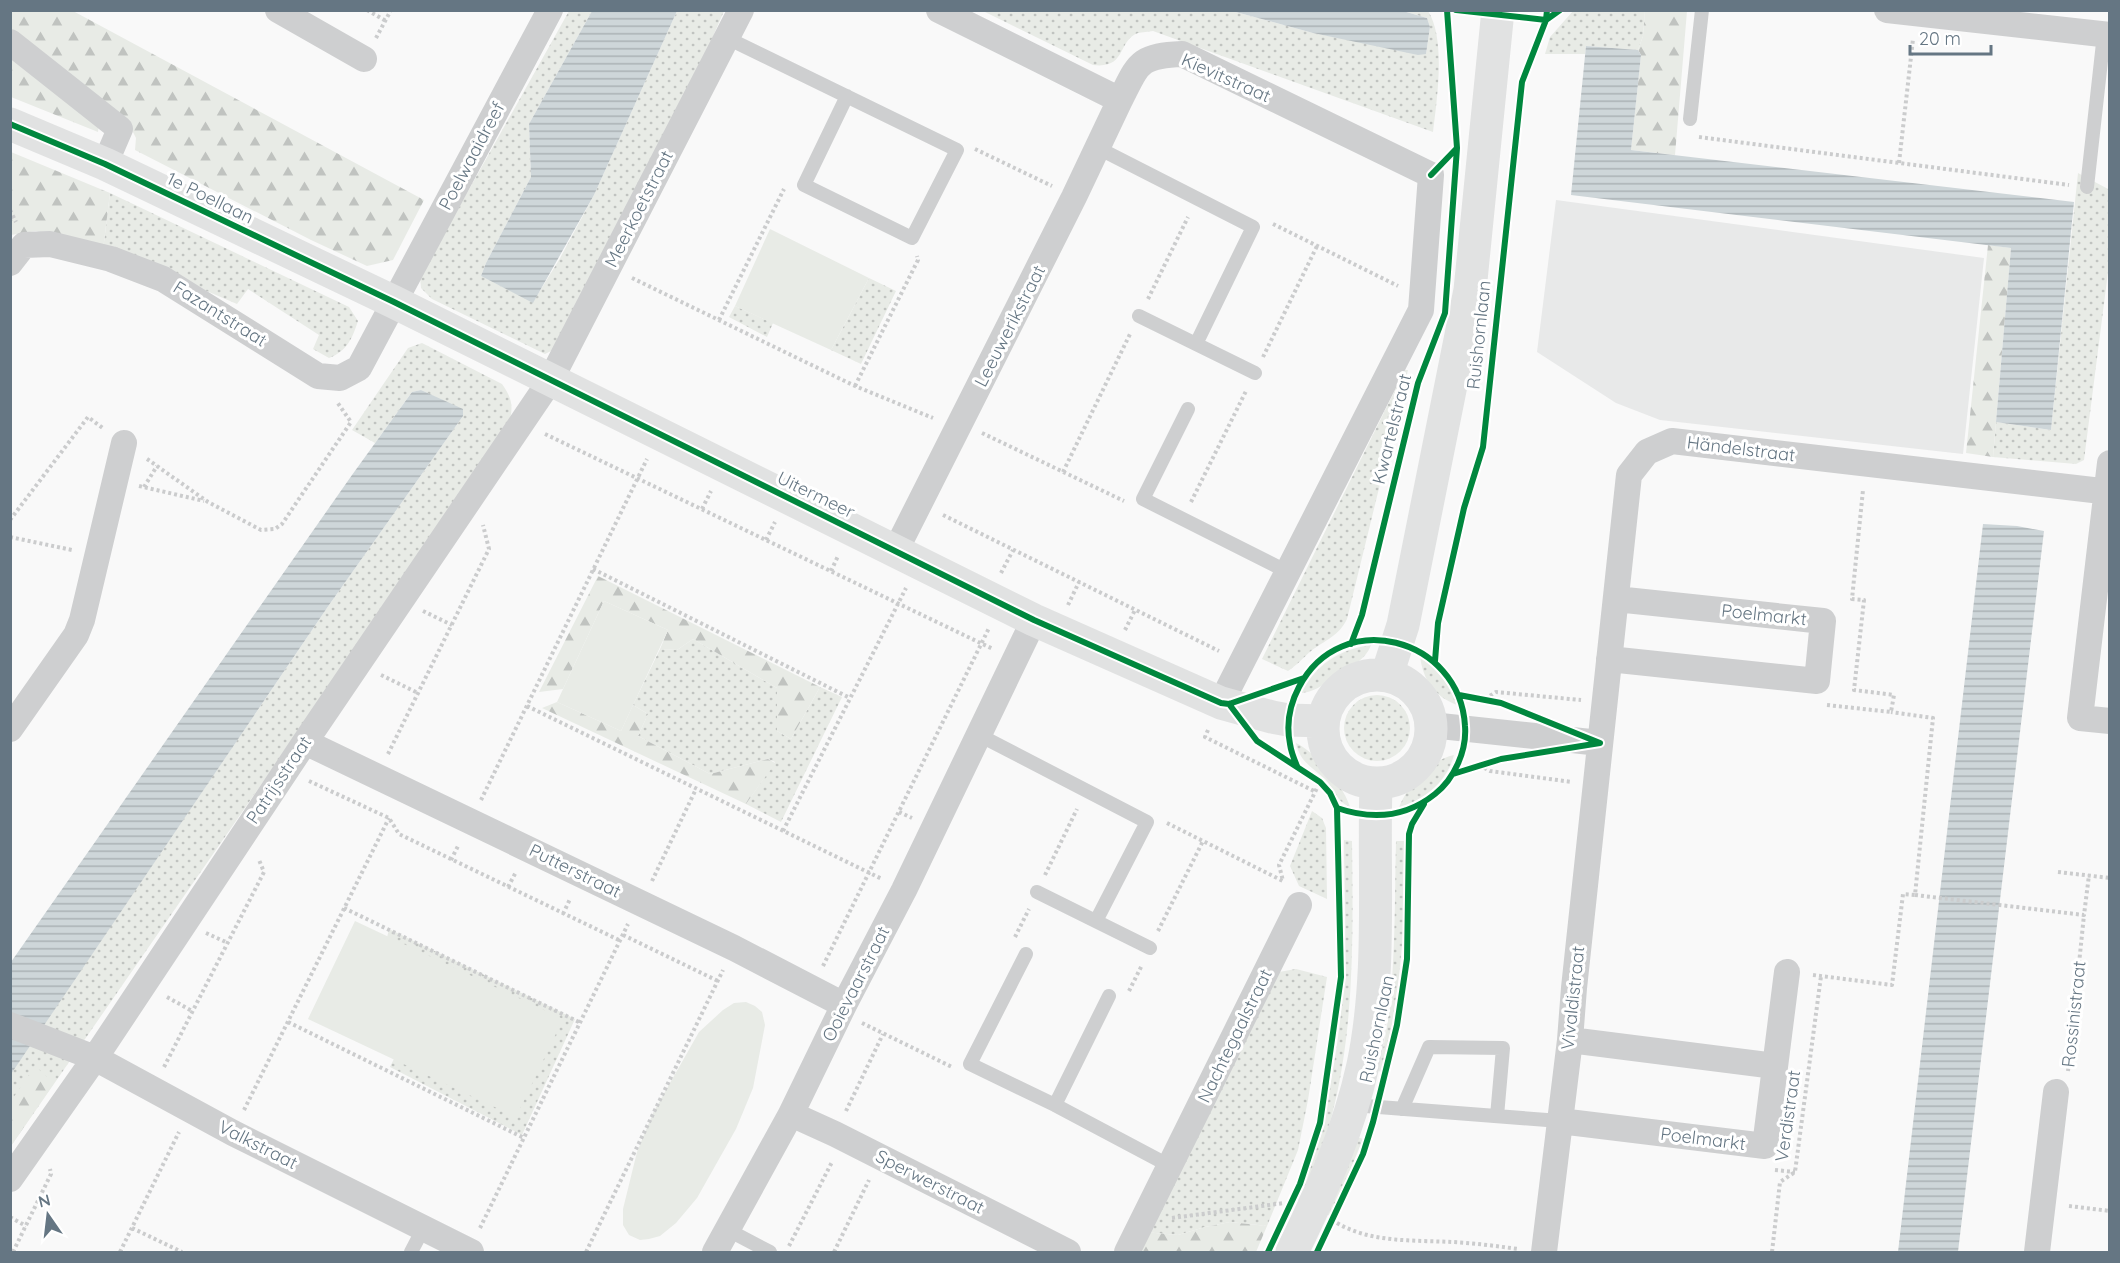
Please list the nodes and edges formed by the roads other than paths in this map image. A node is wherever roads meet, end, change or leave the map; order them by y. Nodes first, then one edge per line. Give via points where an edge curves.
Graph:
1 (278, 10) edge
2 (549, 10) edge
3 (741, 10) edge
4 (939, 10) edge
5 (1498, 10) edge
6 (1702, 10) edge
7 (1887, 10) edge
8 (1930, 13) edge
9 (2006, 17) edge
10 (2107, 34) edge
11 (727, 38) junction
12 (10, 42) edge
13 (364, 59) dead end
14 (848, 96) junction
15 (1120, 99) junction
16 (1690, 119) road end
17 (10, 124) edge
18 (1098, 148) junction
19 (105, 164) junction
20 (1431, 176) joint
21 (2087, 188) road end
22 (10, 263) edge
23 (394, 302) junction
24 (1139, 316) dead end
25 (1196, 345) junction
26 (1254, 373) dead end
27 (550, 381) junction
28 (1188, 409) dead end
29 (124, 443) road end
30 (2109, 463) edge
31 (1629, 475) joint
32 (2108, 492) edge
33 (907, 556) junction
34 (1288, 572) junction
35 (1616, 599) junction
36 (1034, 620) junction
37 (1609, 659) junction
38 (1387, 675) junction
39 (1221, 703) junction
40 (1323, 721) junction
41 (2109, 721) edge
42 (1431, 725) junction
43 (10, 729) edge
44 (979, 735) junction
45 (305, 742) junction
46 (1600, 743) junction
47 (1376, 783) junction
48 (1037, 892) dead end
49 (1299, 905) dead end
50 (1096, 921) junction
51 (1150, 948) road end
52 (1026, 954) dead end
53 (1786, 972) road end
54 (1109, 996) road end
55 (842, 1009) junction
56 (10, 1025) edge
57 (1570, 1041) junction
58 (95, 1058) junction
59 (1775, 1066) junction
60 (2056, 1092) road end
61 (1055, 1105) junction
62 (1351, 1105) junction
63 (1402, 1109) junction
64 (791, 1114) junction
65 (1497, 1116) junction
66 (1560, 1121) junction
67 (1170, 1166) junction
68 (10, 1179) edge
69 (423, 1229) junction
70 (728, 1230) junction
71 (411, 1252) edge
72 (470, 1252) edge
73 (715, 1252) edge
74 (771, 1252) edge
75 (1068, 1252) edge
76 (1127, 1252) edge
77 (1292, 1252) edge
78 (1543, 1252) edge
79 (2037, 1252) edge

1 - 13 street
2 - 23 street, Poelwaaidreef
3 - 11 street, Meerkoetstraat
4 - 15 street
5 - 38 main road, Ruishornlaan via 1470,290 1402,625
6 - 16 lane
7 - 8 street
8 - 9 street
9 - 10 street
10 - 21 lane
11 - 14 lane
11 - 27 street, Meerkoetstraat
12 - 19 street via 120,129
14 - 14 lane via 957,150 912,238 804,185
15 - 18 street, Leeuwerikstraat
15 - 20 street, Kievitstraat via 1138,66 1157,55 1182,54
17 - 19 main road, 1e Poellaan
18 - 25 lane via 1253,227
18 - 33 street, Leeuwerikstraat via 920,504
19 - 23 main road, 1e Poellaan
20 - 34 street, Kwartelstraat via 1421,310
22 - 23 street, Fazantstraat via 24,245 41,244 111,259 163,279 318,376 340,378 358,368
23 - 27 main road, Uitermeer
24 - 25 lane
25 - 26 lane
27 - 33 main road, Uitermeer
27 - 45 street, Patrijsstraat
28 - 34 lane via 1143,499
29 - 43 street via 82,620 76,635
30 - 32 street
31 - 32 street, Händelstraat via 1647,452 1672,441
31 - 35 street, Vivaldistraat
32 - 41 street via 2080,718
33 - 36 main road, Uitermeer
34 - 39 street, Kwartelstraat
35 - 37 street, Vivaldistraat
35 - 37 street, Poelmarkt via 1823,621 1817,681
36 - 39 main road, Uitermeer
36 - 44 street, Ooievaarstraat
37 - 46 street, Vivaldistraat
38 - 40 main road via 1365,676 1345,685 1330,701
38 - 42 main road via 1418,693
39 - 40 main road, Uitermeer via 1288,720
40 - 47 main road via 1324,739 1335,764 1349,776
42 - 46 street
42 - 47 main road via 1426,751 1416,766 1402,777
44 - 50 lane via 1147,822
44 - 55 street, Ooievaarstraat
45 - 55 street, Putterstraat via 734,948
45 - 58 street, Patrijsstraat
46 - 57 street, Vivaldistraat
47 - 62 main road, Ruishornlaan via 1372,997 1363,1065
48 - 50 lane
49 - 67 street, Nachtegaalstraat
50 - 51 lane
52 - 61 lane via 970,1064
53 - 59 street, Poelmarkt
54 - 61 lane
55 - 64 street, Ooievaarstraat
56 - 58 street
57 - 59 street
57 - 66 street, Vivaldistraat
58 - 68 street, Patrijsstraat
58 - 69 street, Valkstraat
59 - 66 street, Poelmarkt via 1765,1146
60 - 79 street, Rossinistraat
61 - 67 lane
62 - 63 lane
62 - 77 main road, Ruishornlaan via 1317,1200
63 - 65 lane
63 - 65 lane via 1429,1047 1503,1047
64 - 70 street, Ooievaarstraat
64 - 75 street, Sperwerstraat
65 - 66 lane
66 - 78 street, Vivaldistraat
67 - 76 street, Nachtegaalstraat
69 - 71 lane
69 - 72 street, Valkstraat
70 - 73 street, Ooievaarstraat
70 - 74 lane

